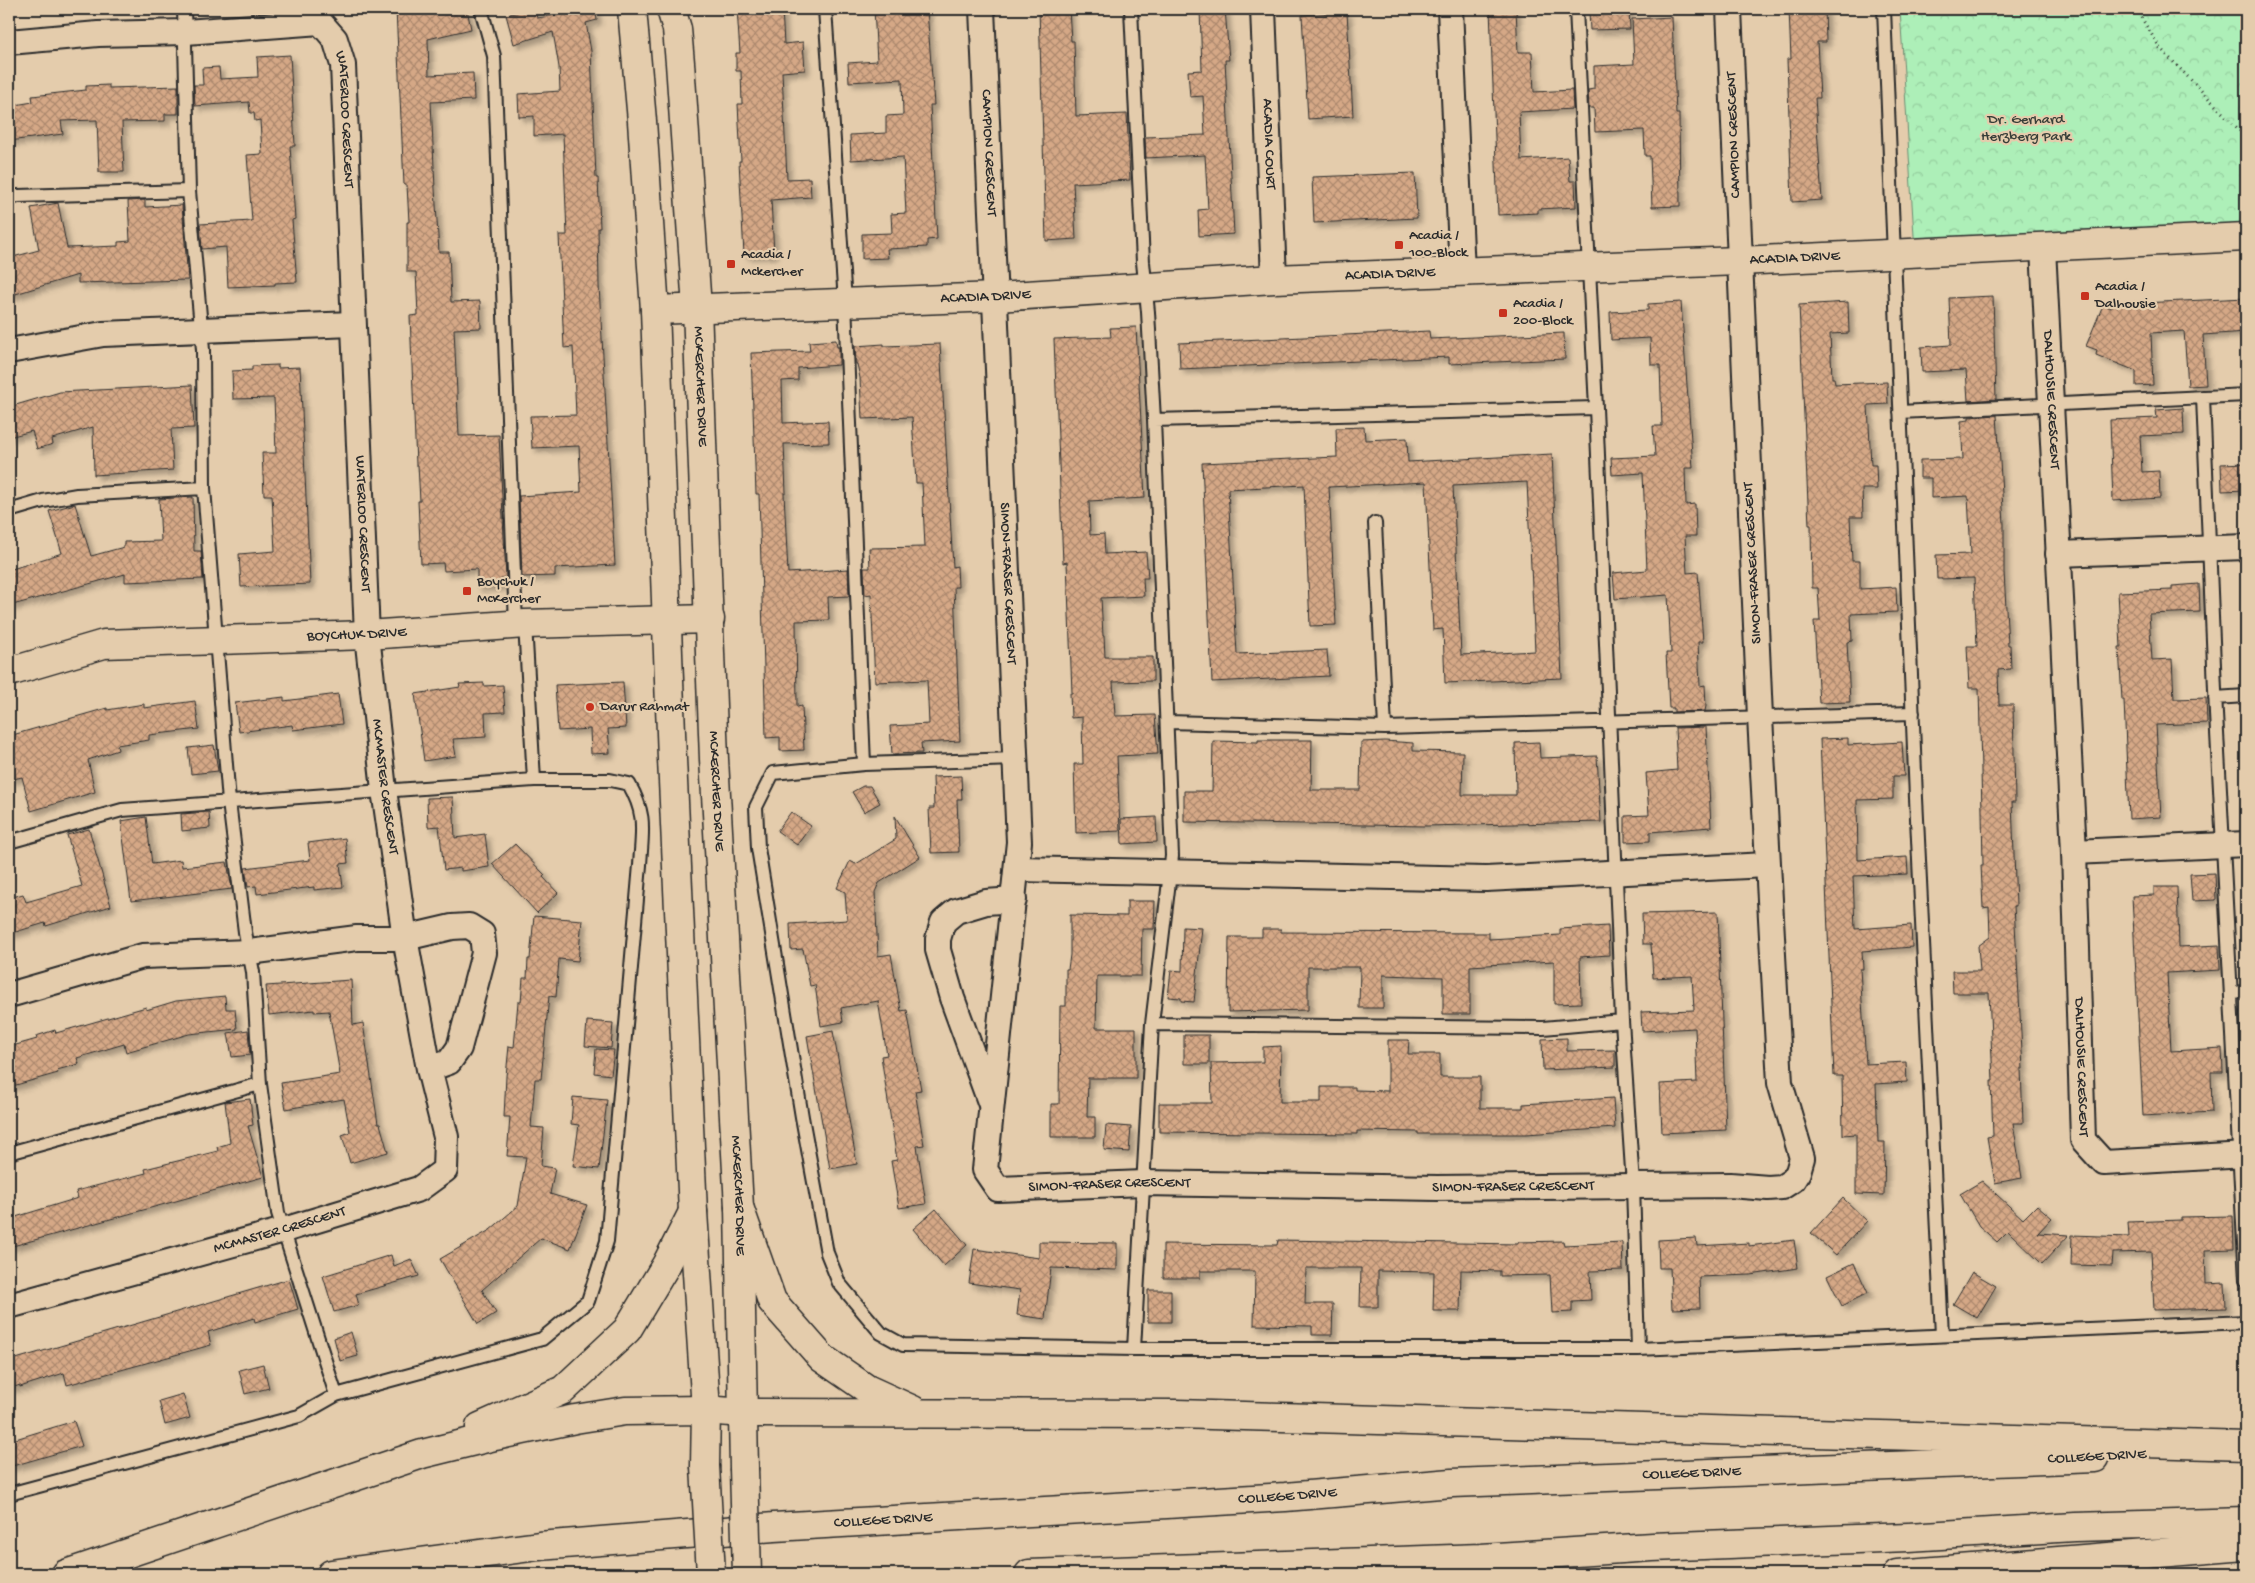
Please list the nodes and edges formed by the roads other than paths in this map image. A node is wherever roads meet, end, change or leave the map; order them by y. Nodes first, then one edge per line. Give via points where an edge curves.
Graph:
1 (184, 9) edge
2 (481, 9) edge
3 (632, 9) edge
4 (671, 9) edge
5 (825, 9) edge
6 (982, 9) edge
7 (1131, 9) edge
8 (1263, 9) edge
9 (1450, 9) edge
10 (1576, 9) edge
11 (1729, 9) edge
12 (1884, 9) edge
13 (186, 32) junction
14 (9, 42) edge
15 (189, 191) junction
16 (9, 199) edge
17 (2246, 237) edge
18 (2043, 248) junction
19 (1893, 253) junction
20 (1739, 261) junction
21 (1588, 267) junction
22 (1462, 272) junction
23 (1274, 279) junction
24 (1146, 287) junction
25 (996, 297) junction
26 (845, 302) junction
27 (697, 308) junction
28 (655, 310) junction
29 (352, 324) junction
30 (202, 331) junction
31 (9, 351) edge
32 (2246, 395) edge
33 (2203, 397) junction
34 (2051, 404) junction
35 (1596, 408) junction
36 (1900, 412) junction
37 (1154, 420) junction
38 (204, 488) junction
39 (9, 511) edge
40 (1375, 523) dead end
41 (2246, 547) edge
42 (2210, 549) junction
43 (2058, 554) junction
44 (710, 619) junction
45 (668, 620) junction
46 (521, 625) junction
47 (367, 635) junction
48 (216, 640) junction
49 (9, 672) edge
50 (2246, 696) edge
51 (2216, 698) junction
52 (1913, 713) junction
53 (1760, 717) junction
54 (1168, 722) junction
55 (1609, 723) junction
56 (1384, 728) junction
57 (1016, 759) junction
58 (864, 764) junction
59 (534, 780) junction
60 (384, 790) junction
61 (229, 802) junction
62 (9, 842) edge
63 (2235, 845) edge
64 (2074, 852) junction
65 (1767, 865) junction
66 (1016, 869) junction
67 (1616, 872) junction
68 (1170, 874) junction
69 (1014, 900) junction
70 (405, 938) junction
71 (249, 952) junction
72 (2246, 992) edge
73 (2232, 993) junction
74 (9, 994) edge
75 (1622, 1021) junction
76 (1152, 1024) junction
77 (429, 1069) junction
78 (260, 1084) junction
79 (991, 1107) junction
80 (9, 1153) edge
81 (2243, 1155) edge
82 (1143, 1183) junction
83 (1633, 1186) junction
84 (739, 1207) junction
85 (693, 1212) junction
86 (284, 1230) junction
87 (2246, 1280) edge
88 (9, 1306) edge
89 (2246, 1322) edge
90 (1942, 1335) junction
91 (1638, 1348) junction
92 (1134, 1349) junction
93 (336, 1395) junction
94 (706, 1410) junction
95 (743, 1413) junction
96 (922, 1414) junction
97 (2246, 1447) edge
98 (422, 1454) junction
99 (9, 1494) edge
100 (2246, 1522) edge
101 (2246, 1546) edge
102 (66, 1574) edge
103 (331, 1574) edge
104 (712, 1574) edge
105 (747, 1574) edge
106 (1030, 1574) edge
107 (1897, 1574) edge

1 - 13 lane
2 - 46 lane via 494,56
3 - 28 main road
4 - 27 main road, MCKERCHER DRIVE via 677,29 680,62
5 - 26 lane
6 - 25 street, CAMPION CRESCENT
7 - 24 lane
8 - 23 street, ACADIA COURT
9 - 22 street
10 - 21 lane
11 - 20 street, CAMPION CRESCENT
12 - 19 lane
13 - 14 street, WATERLOO CRESCENT via 98,34
13 - 15 lane
13 - 29 street, WATERLOO CRESCENT via 320,22 335,38 343,65
15 - 16 lane via 18,196
15 - 30 lane
17 - 18 main road, ACADIA DRIVE
18 - 19 main road, ACADIA DRIVE
18 - 34 street, DALHOUSIE CRESCENT
19 - 20 main road, ACADIA DRIVE
19 - 36 lane
20 - 21 main road, ACADIA DRIVE
20 - 53 street, SIMON-FRASER CRESCENT
21 - 22 main road, ACADIA DRIVE
21 - 35 lane
22 - 23 main road, ACADIA DRIVE
23 - 24 main road, ACADIA DRIVE
24 - 25 main road, ACADIA DRIVE
24 - 37 lane
25 - 26 main road, ACADIA DRIVE
25 - 57 street, SIMON-FRASER CRESCENT
26 - 27 main road, ACADIA DRIVE
26 - 58 lane
27 - 28 main road, ACADIA DRIVE
27 - 44 main road, MCKERCHER DRIVE
28 - 45 main road
29 - 30 street
29 - 47 street, WATERLOO CRESCENT
30 - 31 street via 103,334
30 - 38 lane
32 - 33 lane
33 - 34 lane
33 - 42 lane
34 - 36 lane
34 - 43 street, DALHOUSIE CRESCENT
35 - 37 lane
35 - 55 lane
36 - 52 lane
37 - 54 lane
38 - 39 lane via 77,495
38 - 48 lane
40 - 56 lane
41 - 42 street
42 - 43 street
42 - 51 lane
43 - 64 street, DALHOUSIE CRESCENT
44 - 45 main road, BOYCHUK DRIVE
44 - 84 main road, MCKERCHER DRIVE via 714,759
45 - 46 main road, BOYCHUK DRIVE
45 - 85 main road
46 - 47 main road, BOYCHUK DRIVE
46 - 59 lane
47 - 48 main road, BOYCHUK DRIVE
47 - 60 street, MCMASTER CRESCENT
48 - 49 main road, BOYCHUK DRIVE via 104,644
48 - 61 lane
50 - 51 lane
51 - 63 lane
52 - 53 lane
52 - 90 lane
53 - 55 lane
53 - 65 street, SIMON-FRASER CRESCENT
54 - 56 lane
54 - 68 lane
55 - 56 lane
55 - 67 lane
57 - 58 lane
57 - 66 street, SIMON-FRASER CRESCENT via 1019,842
58 - 92 lane via 773,773 756,807 758,848 802,1117 827,1253 839,1283 881,1333 903,1345
59 - 60 lane
59 - 93 lane via 610,780 629,784 642,815 607,1241 588,1301 542,1338
60 - 61 lane
60 - 70 street, MCMASTER CRESCENT
61 - 62 lane via 122,810
61 - 71 lane
63 - 64 street
63 - 73 lane
64 - 81 street, DALHOUSIE CRESCENT via 2083,1140 2104,1163
65 - 67 street
65 - 83 street, SIMON-FRASER CRESCENT via 1780,1083 1802,1158 1798,1172 1793,1180 1782,1186 1768,1188
66 - 68 street
66 - 69 street, SIMON-FRASER CRESCENT
67 - 68 street via 1486,879
67 - 75 lane
68 - 76 lane
69 - 79 street, SIMON-FRASER CRESCENT
69 - 79 street, SIMON-FRASER CRESCENT via 986,902 956,911 943,922 938,939 938,950 952,998
70 - 71 street via 357,938
70 - 77 street, MCMASTER CRESCENT
70 - 77 street via 469,926 482,934 484,953 459,1048 449,1062
71 - 74 street via 143,956
71 - 78 lane
72 - 73 lane
73 - 81 lane
75 - 76 lane via 1543,1028
75 - 83 lane
76 - 82 lane
77 - 86 street, MCMASTER CRESCENT via 446,1137 445,1170 419,1189
78 - 80 lane
78 - 86 lane via 278,1213
79 - 82 street, SIMON-FRASER CRESCENT via 985,1170 998,1189
81 - 87 lane
82 - 83 street, SIMON-FRASER CRESCENT via 1437,1188
82 - 92 lane
83 - 91 lane
84 - 95 main road, MCKERCHER DRIVE
84 - 96 main road via 772,1301 822,1358 867,1389
85 - 94 main road
85 - 98 main road via 627,1330 563,1390
86 - 88 street, MCMASTER CRESCENT
86 - 93 lane
89 - 90 lane
90 - 91 lane
91 - 92 lane
93 - 99 lane via 299,1416
94 - 95 main road
94 - 98 main road via 625,1412 583,1418
94 - 104 main road, bridge
95 - 96 main road
95 - 105 main road, MCKERCHER DRIVE, bridge
96 - 97 main road via 1176,1414
97 - 103 main road, COLLEGE DRIVE via 2068,1460 1452,1483 1285,1497 889,1519 539,1546
98 - 102 main road
100 - 106 main road via 2075,1527 1481,1558
101 - 107 main road

